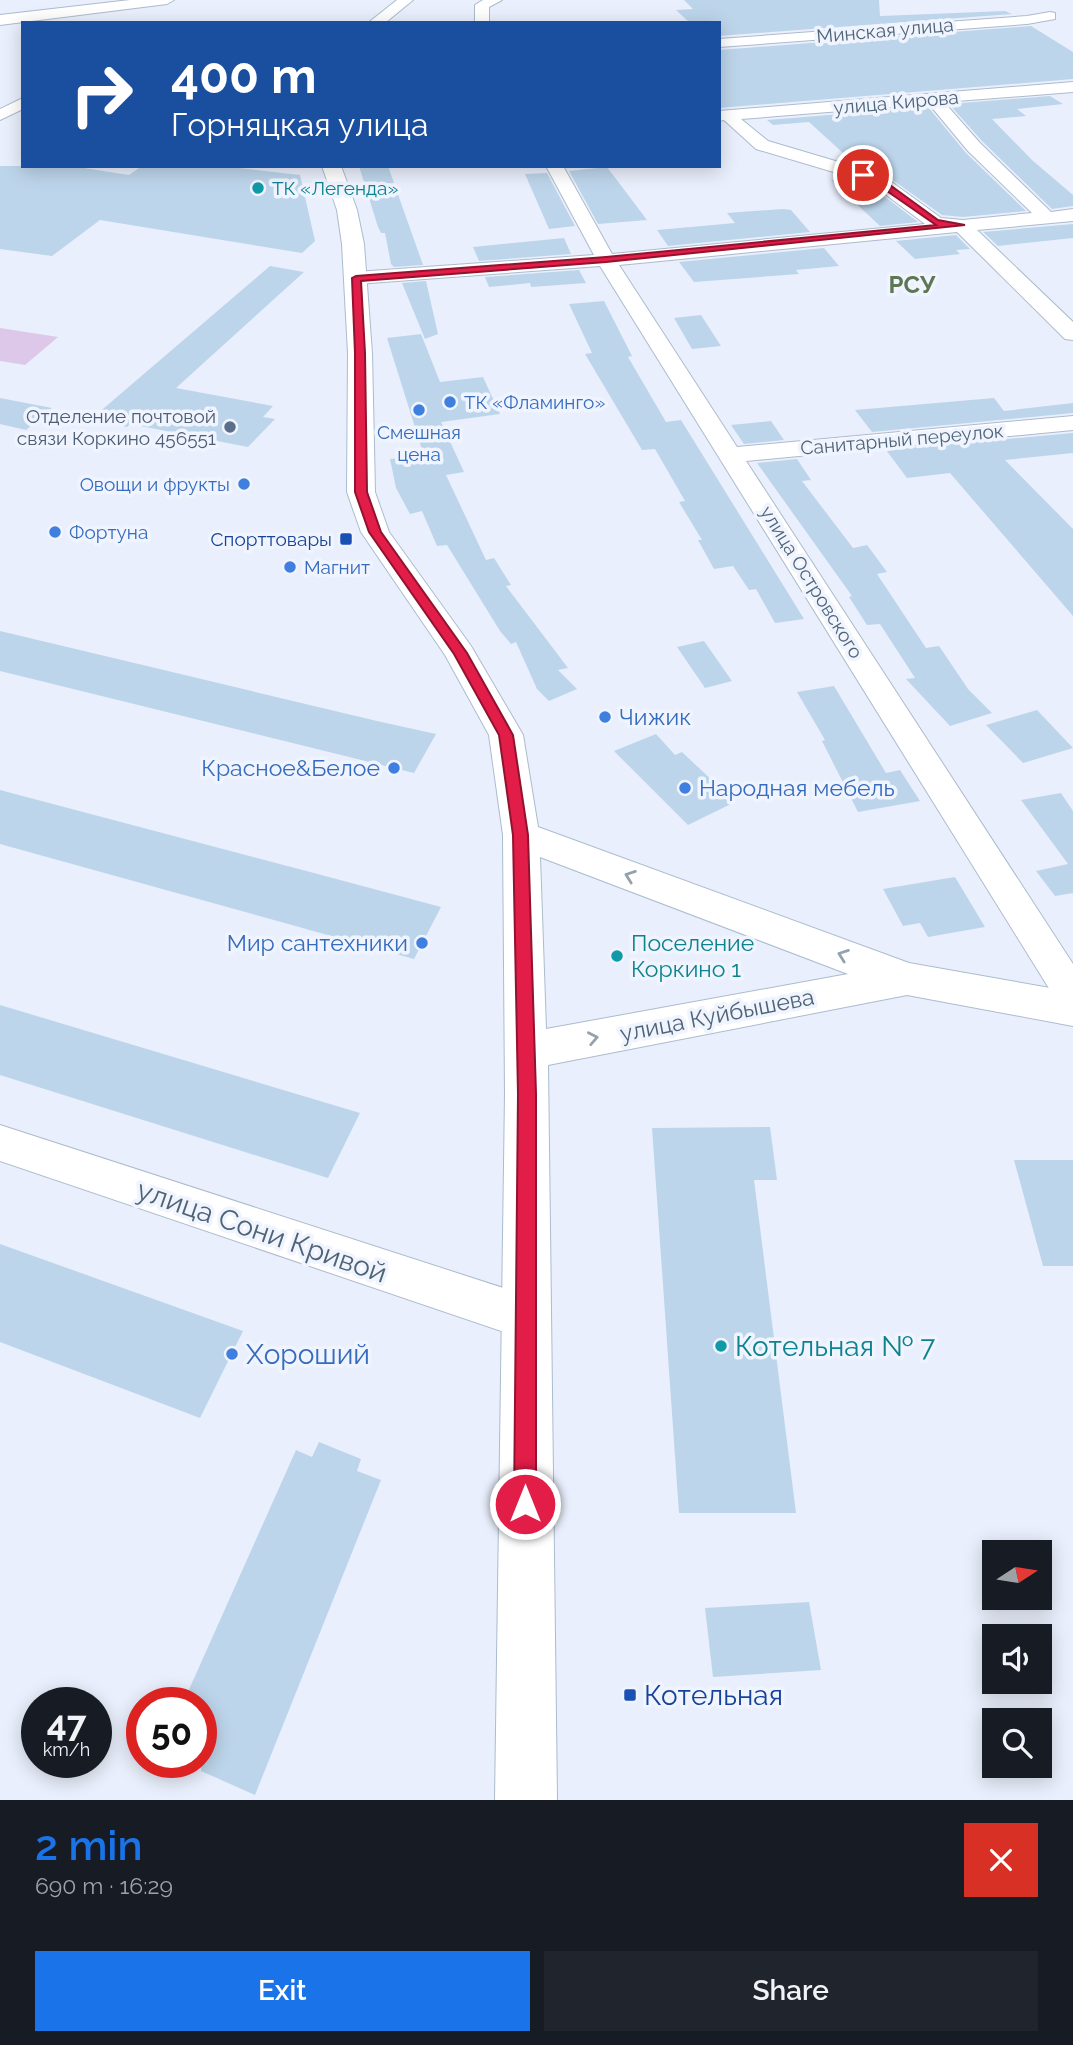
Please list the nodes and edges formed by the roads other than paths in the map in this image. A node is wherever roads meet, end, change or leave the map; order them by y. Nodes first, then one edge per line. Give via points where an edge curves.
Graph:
1 (167, 0) edge
2 (406, 0) edge
3 (495, 0) edge
4 (1050, 16) dead end
5 (0, 20) edge
6 (378, 21) edge
7 (482, 21) edge
8 (721, 43) edge
9 (1073, 87) edge
10 (934, 100) junction
11 (21, 104) edge
12 (0, 115) edge
13 (723, 116) edge
14 (332, 168) edge
15 (555, 168) edge
16 (1073, 215) edge
17 (1046, 218) junction
18 (961, 225) junction
19 (606, 260) junction
20 (356, 278) junction
21 (1073, 334) edge
22 (1073, 423) edge
23 (732, 455) junction
24 (521, 835) junction
25 (907, 979) junction
26 (1073, 995) edge
27 (1073, 1009) edge
28 (526, 1051) junction
29 (0, 1143) edge
30 (525, 1317) junction
31 (526, 1800) edge

1 - 5 main road
2 - 6 main road
3 - 7 street via 482,5
4 - 8 street, Минская улица
9 - 10 street, улица Кирова
10 - 13 street, улица Кирова
10 - 17 street
11 - 12 street
13 - 18 street via 762,145 863,175 936,223
14 - 20 main road via 347,210
15 - 19 street, улица Островского
16 - 17 street
17 - 18 street
18 - 19 street
18 - 21 street
19 - 20 street
19 - 23 street, улица Островского
20 - 24 main road via 361,492 366,511 375,532 460,653 506,735
22 - 23 street, Санитарный переулок
23 - 26 street, улица Островского
25 -> 24 main road, улица Куйбышева
24 - 28 main road
25 - 27 main road, улица Куйбышева
28 -> 25 main road, улица Куйбышева
28 - 30 main road
29 - 30 street, улица Сони Кривой
30 - 31 main road

